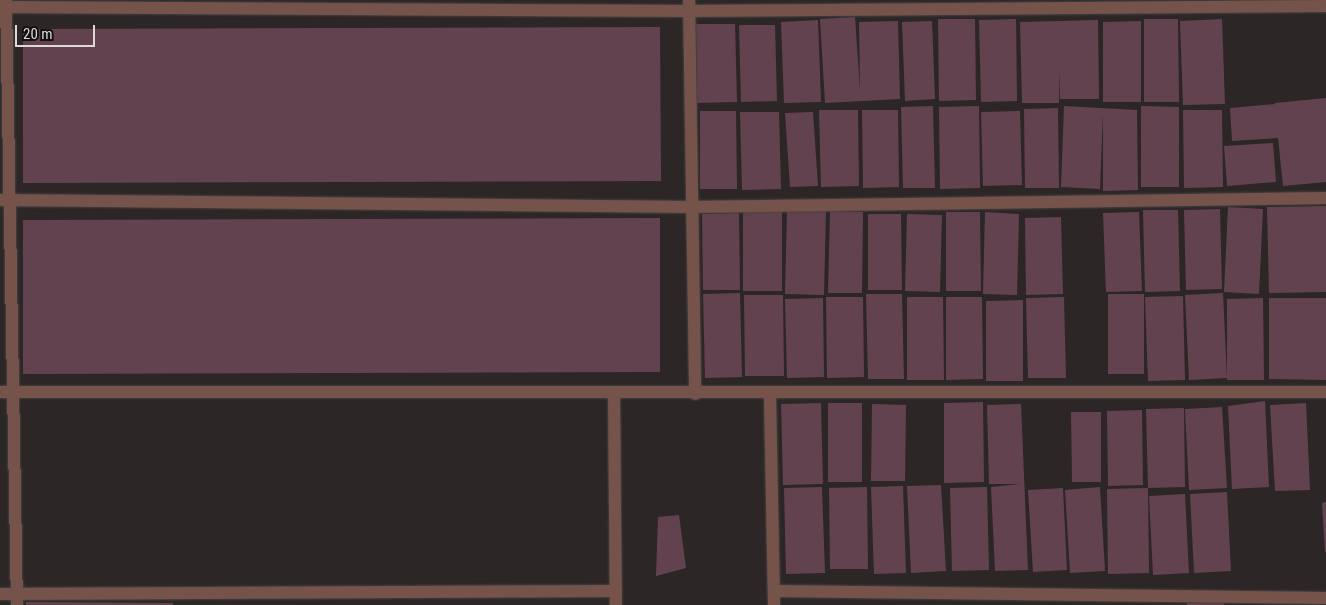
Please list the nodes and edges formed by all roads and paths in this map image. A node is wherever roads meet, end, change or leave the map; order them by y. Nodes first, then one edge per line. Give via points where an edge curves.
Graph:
1 (4, 5) edge
2 (689, 6) edge
3 (1326, 6) edge
4 (1326, 198) edge
5 (4, 200) edge
6 (691, 206) junction
7 (6, 392) edge
8 (1326, 392) edge
9 (614, 393) junction
10 (695, 394) junction
11 (770, 395) junction
12 (616, 591) junction
13 (774, 591) junction
14 (0, 594) edge
15 (1326, 598) edge
16 (17, 599) edge
17 (616, 605) edge
18 (774, 605) edge

1 - 2 street
1 - 5 street
2 - 3 street
2 - 6 street
4 - 6 street
5 - 6 street
5 - 7 street
6 - 10 street
7 - 9 street
7 - 16 street
8 - 11 street
9 - 10 street
9 - 12 street
10 - 11 street
11 - 13 street
12 - 16 street
12 - 17 street
13 - 15 street
13 - 18 street
14 - 16 street

